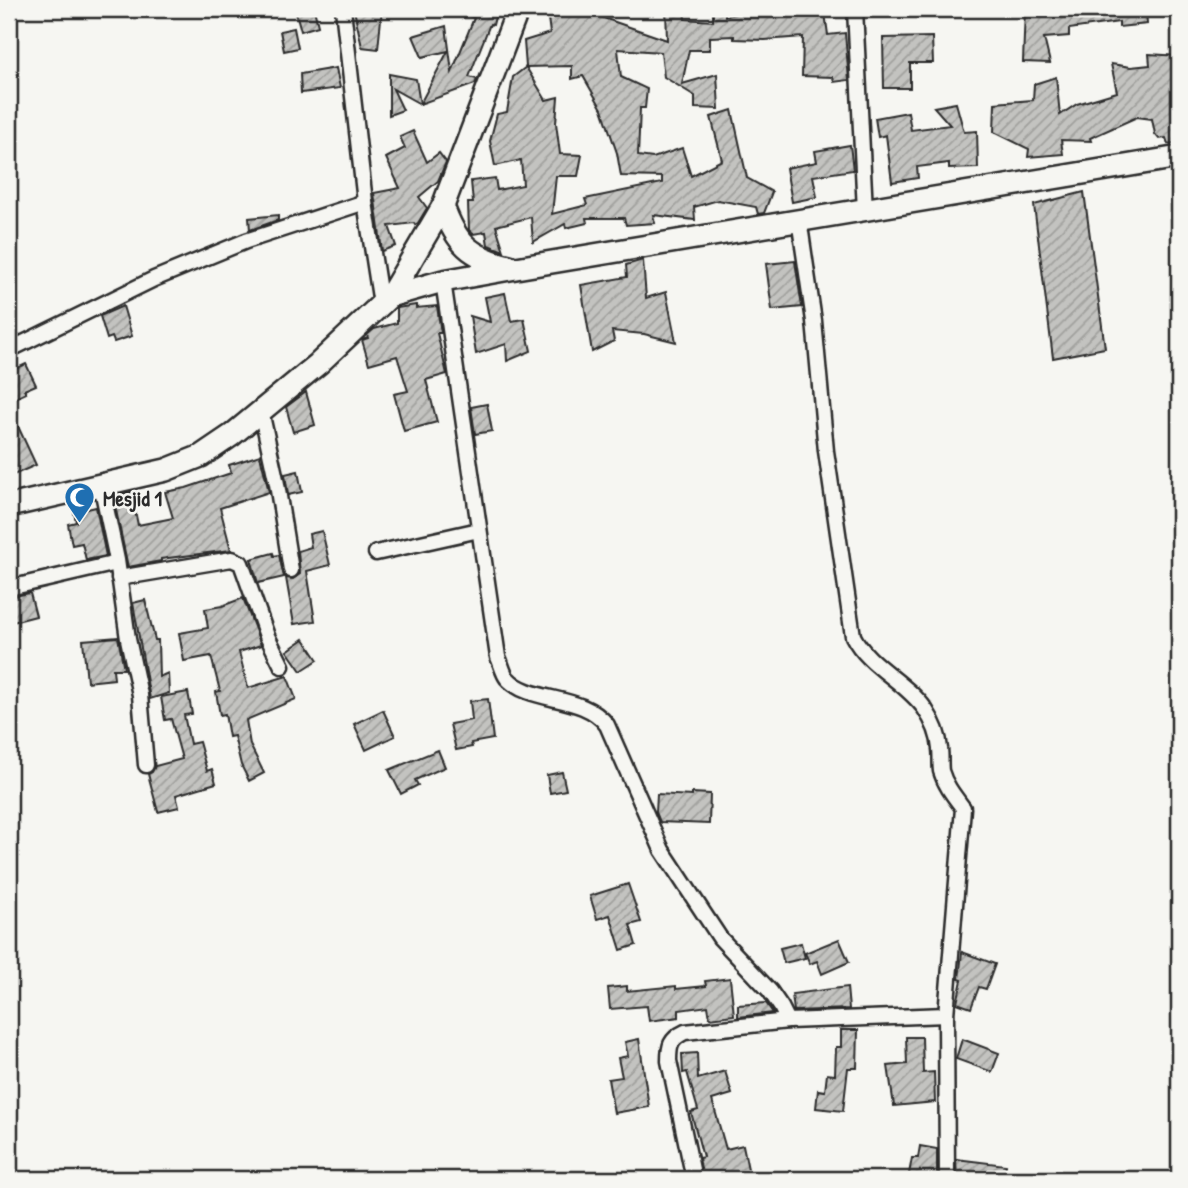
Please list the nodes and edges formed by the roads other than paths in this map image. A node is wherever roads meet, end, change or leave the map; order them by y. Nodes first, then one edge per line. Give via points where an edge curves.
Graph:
1 (343, 9) edge
2 (525, 9) edge
3 (855, 9) edge
4 (1179, 157) edge
5 (365, 202) junction
6 (443, 206) junction
7 (865, 211) junction
8 (799, 219) junction
9 (516, 268) junction
10 (443, 281) junction
11 (386, 300) junction
12 (9, 350) edge
13 (261, 411) junction
14 (101, 484) junction
15 (9, 506) edge
16 (479, 530) junction
17 (376, 553) dead end
18 (291, 570) dead end
19 (118, 571) junction
20 (9, 588) edge
21 (282, 666) dead end
22 (146, 765) dead end
23 (946, 1015) junction
24 (788, 1021) junction
25 (694, 1179) edge
26 (947, 1179) edge

1 - 5 street
2 - 6 main road
3 - 7 street
4 - 7 main road
5 - 11 street
5 - 12 street via 246,241 154,279
6 - 9 main road via 460,243 489,262
6 - 11 main road
7 - 8 main road
8 - 9 main road
8 - 23 street via 853,636 924,709 936,729 947,786 963,808
9 - 10 main road
10 - 11 main road
10 - 16 street
11 - 13 main road
13 - 14 main road via 201,456 166,470
13 - 18 street
14 - 15 main road
14 - 19 street
16 - 17 street
16 - 24 street via 498,657 507,678 523,689 600,715 662,850 720,938 770,991
19 - 20 street
19 - 21 street via 232,559 241,563
19 - 22 street via 140,695
23 - 24 street
23 - 26 street
24 - 25 street via 685,1032 669,1045

